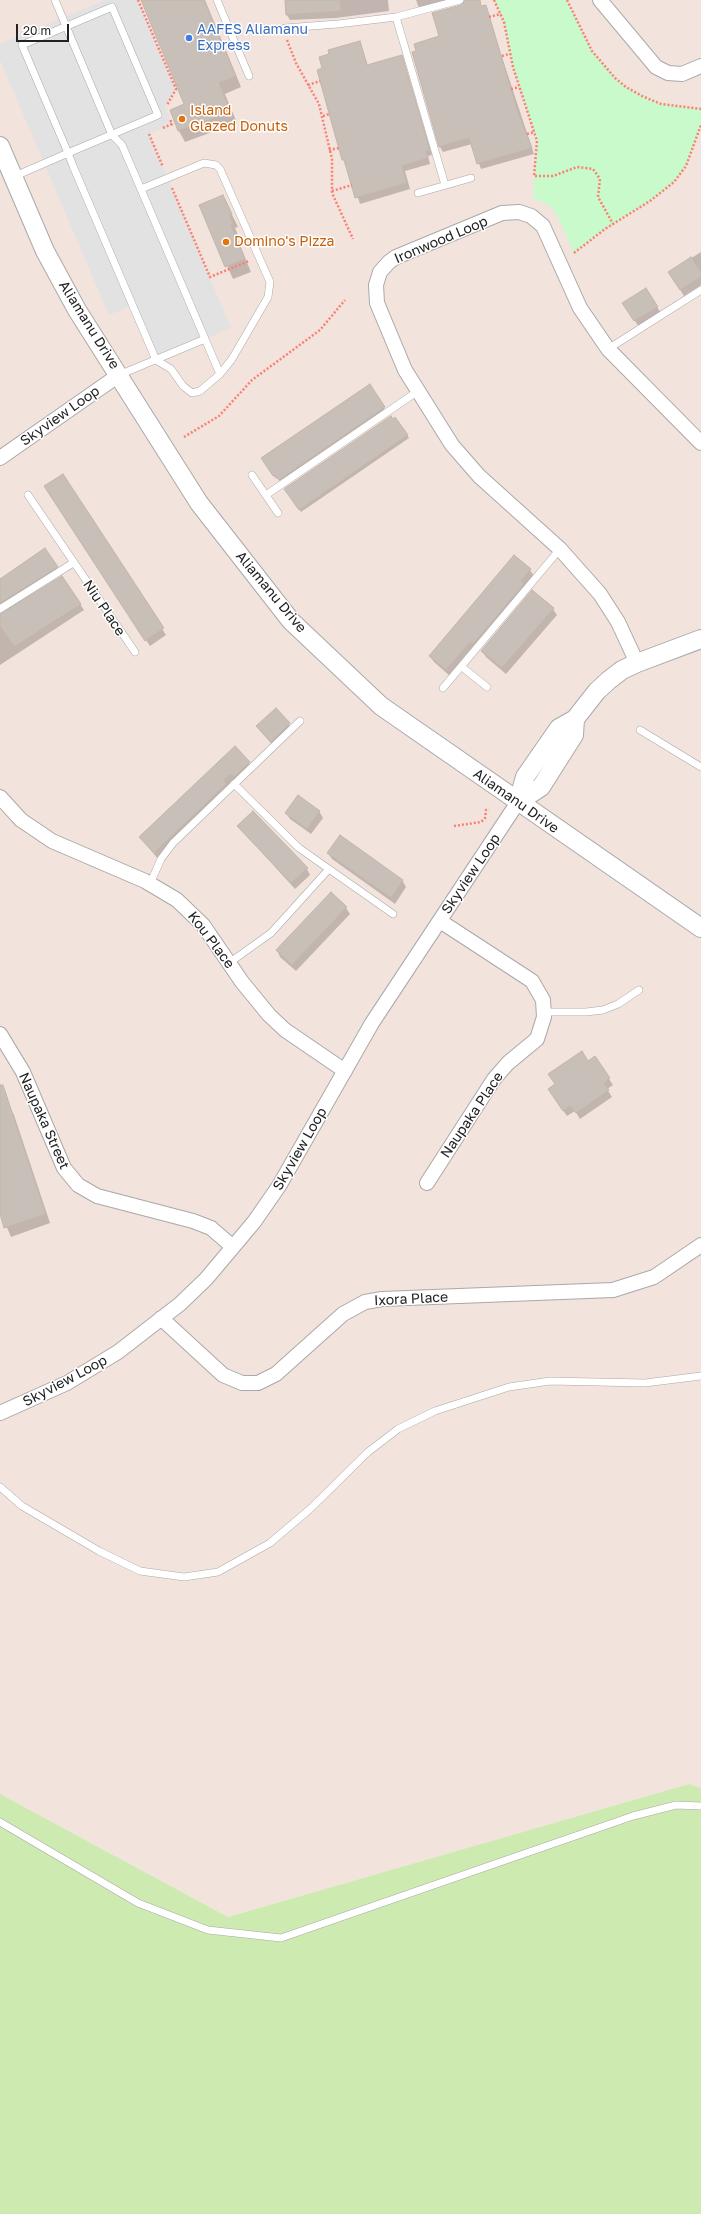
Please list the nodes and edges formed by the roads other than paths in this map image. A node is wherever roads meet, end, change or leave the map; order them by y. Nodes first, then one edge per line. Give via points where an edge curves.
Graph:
1 (55, 0) edge
2 (217, 0) edge
3 (460, 0) edge
4 (600, 0) edge
5 (396, 17) junction
6 (66, 27) junction
7 (285, 28) road end
8 (701, 66) edge
9 (249, 76) dead end
10 (112, 135) junction
11 (0, 146) edge
12 (68, 153) junction
13 (12, 177) junction
14 (471, 178) dead end
15 (445, 185) junction
16 (141, 189) junction
17 (418, 193) dead end
18 (701, 290) edge
19 (205, 339) junction
20 (608, 348) junction
21 (156, 360) junction
22 (220, 374) junction
23 (119, 375) junction
24 (418, 391) junction
25 (701, 443) edge
26 (0, 458) edge
27 (252, 475) dead end
28 (28, 495) dead end
29 (266, 495) junction
30 (278, 513) dead end
31 (560, 549) junction
32 (74, 563) junction
33 (0, 609) edge
34 (701, 639) edge
35 (135, 652) dead end
36 (637, 663) junction
37 (462, 667) junction
38 (487, 687) dead end
39 (443, 688) dead end
40 (300, 721) dead end
41 (640, 730) dead end
42 (701, 767) edge
43 (234, 784) junction
44 (0, 798) edge
45 (518, 802) junction
46 (329, 869) junction
47 (150, 884) junction
48 (393, 914) dead end
49 (440, 921) junction
50 (701, 928) edge
51 (230, 963) junction
52 (639, 990) dead end
53 (544, 1012) junction
54 (0, 1034) edge
55 (345, 1071) junction
56 (427, 1183) dead end
57 (701, 1245) edge
58 (232, 1247) junction
59 (161, 1318) junction
60 (701, 1376) edge
61 (0, 1413) edge
62 (0, 1487) edge
63 (701, 1806) edge
64 (0, 1822) edge

1 - 6 lane
2 - 9 lane
3 - 5 lane
4 - 8 street via 656,67 668,73 682,74
5 - 7 lane
5 - 15 lane
6 - 10 lane
6 - 10 lane via 112,7 146,86 158,115
6 - 12 lane via 22,45
10 - 12 lane
10 - 16 lane via 122,145
11 - 13 street, Aliamanu Drive
12 - 13 lane
12 - 21 lane
13 - 23 street, Aliamanu Drive via 45,251 76,310
14 - 15 lane
15 - 17 lane
16 - 19 lane
16 - 22 lane via 204,163 216,165 260,256 270,282 268,297 232,359
18 - 20 lane
19 - 21 lane
19 - 22 lane
20 - 24 street, Ironwood Loop via 580,308 543,226 523,213 502,213 396,257 385,265 378,276 375,289 377,302 405,370
20 - 25 street, Ironwood Loop
21 - 22 lane via 171,370 192,393 209,385
21 - 23 lane
23 - 26 street, Skyview Loop
23 - 45 street, Aliamanu Drive via 199,503 290,621 381,706
24 - 29 lane
24 - 31 street, Ironwood Loop via 452,445 479,476
27 - 29 lane
28 - 32 lane, Niu Place
29 - 30 lane
31 - 36 street, Ironwood Loop via 600,594 618,622
31 - 37 lane
32 - 33 lane
32 - 35 lane, Niu Place
34 - 36 street
36 - 45 street via 609,680 575,719 559,728 525,777
37 - 38 lane
37 - 39 lane
40 - 43 lane
41 - 42 lane
43 - 46 lane via 299,848
43 - 47 lane via 169,847
44 - 47 street, Kou Place via 21,820 52,841
45 - 49 street, Skyview Loop
45 - 50 street, Aliamanu Drive
46 - 48 lane
46 - 51 lane via 262,940
47 - 51 street, Kou Place via 177,900 191,912
49 - 53 street, Naupaka Place via 527,977 538,990
49 - 55 street, Skyview Loop via 372,1023
51 - 55 street, Kou Place via 255,1000 269,1015 285,1030
52 - 53 lane via 618,1004 603,1010
53 - 56 street, Naupaka Place via 544,1023 537,1039 508,1063 494,1079
54 - 58 street, Naupaka Street via 23,1072 64,1168 78,1185 97,1196 193,1220 211,1228
55 - 58 street, Skyview Loop via 280,1186
57 - 59 street, Ixora Place via 654,1277 613,1290 382,1299 365,1302 343,1314 276,1374 258,1383 242,1383 223,1375
58 - 59 street, Skyview Loop via 206,1280
59 - 61 street, Skyview Loop via 118,1352 67,1383
60 - 62 lane via 645,1383 550,1381 509,1387 435,1411 398,1429 368,1452 310,1509 270,1543 218,1572 184,1577 140,1571 99,1551 22,1506
63 - 64 lane via 676,1805 633,1816 281,1938 208,1930 138,1903

